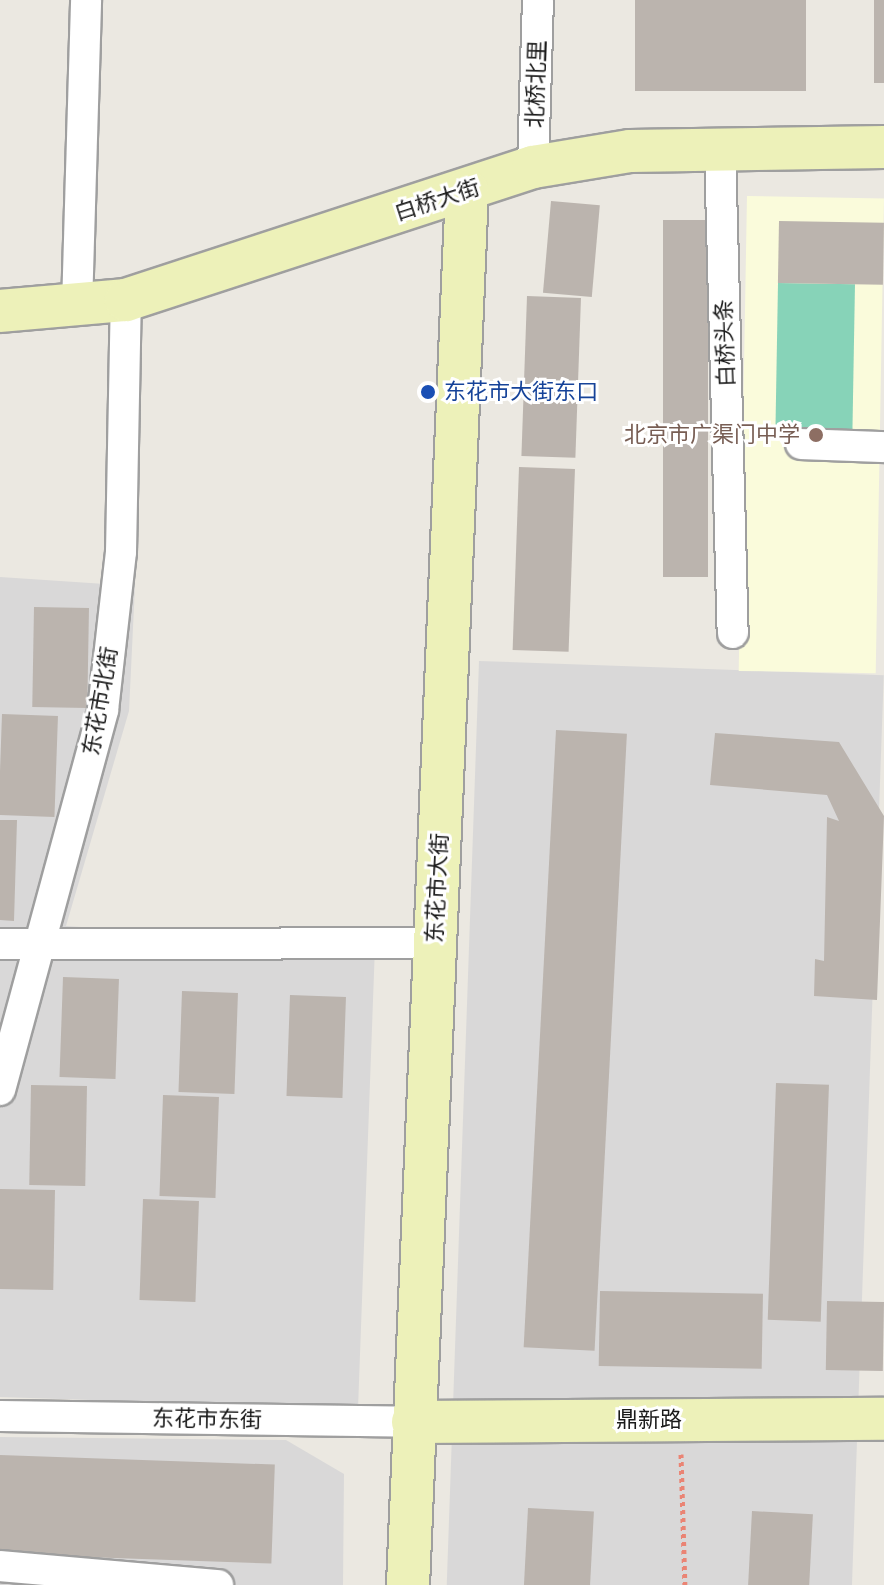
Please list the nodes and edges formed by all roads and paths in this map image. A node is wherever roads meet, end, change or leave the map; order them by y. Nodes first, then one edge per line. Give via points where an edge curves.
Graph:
1 (86, 0) edge
2 (538, 0) edge
3 (884, 147) edge
4 (720, 149) junction
5 (533, 167) junction
6 (467, 190) junction
7 (126, 300) junction
8 (77, 307) junction
9 (0, 311) edge
10 (801, 444) dead end
11 (884, 447) edge
12 (733, 633) dead end
13 (434, 943) junction
14 (0, 944) edge
15 (40, 946) junction
16 (0, 1090) edge
17 (0, 1416) edge
18 (884, 1419) edge
19 (679, 1420) junction
20 (413, 1422) junction
21 (0, 1566) edge
22 (218, 1585) edge
23 (408, 1585) edge
24 (685, 1585) edge

1 - 8 street
2 - 5 street, 北桥北里
3 - 4 street, 白桥大街
4 - 5 street, 白桥大街 via 630,151
4 - 12 street, 白桥头条
5 - 6 street, 白桥大街
6 - 7 street, 白桥大街
6 - 13 street, 东花市大街
7 - 8 street, 白桥大街
7 - 15 street, 东花市北街 via 121,552 103,710
8 - 9 street, 白桥大街
10 - 11 street
13 - 15 street
13 - 20 street, 东花市大街
14 - 15 street
15 - 16 street, 东花市北街
17 - 20 street, 东花市东街
18 - 19 street, 鼎新路
19 - 20 street, 鼎新路
19 - 24 path
20 - 23 street, 东花市大街
21 - 22 street

